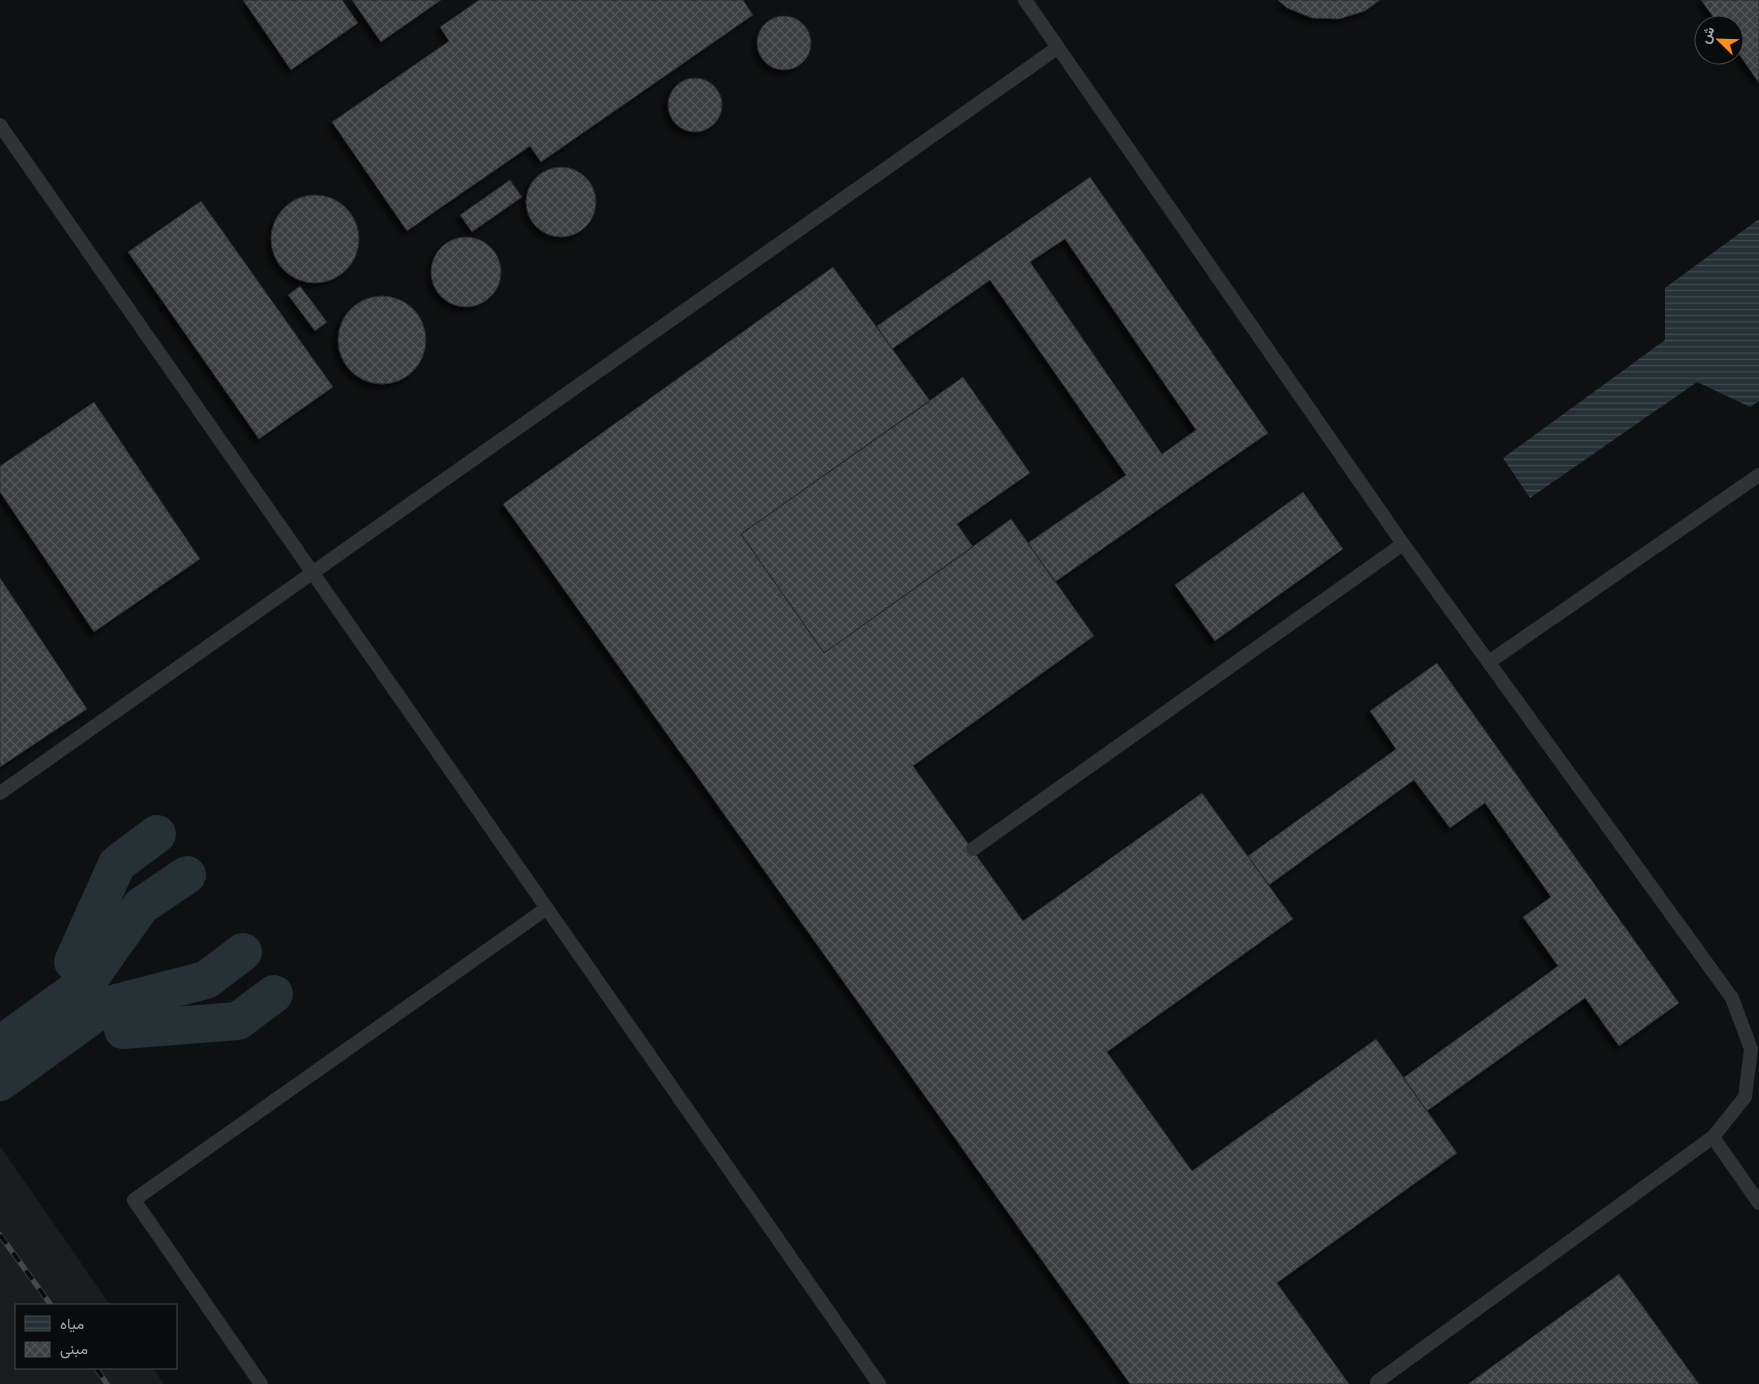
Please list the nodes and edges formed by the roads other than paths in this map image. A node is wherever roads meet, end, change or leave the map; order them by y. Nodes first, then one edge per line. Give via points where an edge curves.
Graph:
1 (1025, 0) edge
2 (1057, 48) junction
3 (0, 125) edge
4 (1759, 475) edge
5 (1403, 544) junction
6 (312, 573) junction
7 (1489, 662) junction
8 (0, 793) edge
9 (973, 849) dead end
10 (547, 908) junction
11 (1713, 1137) junction
12 (1759, 1203) edge
13 (1377, 1382) dead end
14 (261, 1384) edge
15 (879, 1384) edge

1 - 2 lane
2 - 5 lane
2 - 6 lane
3 - 6 lane
4 - 7 lane
5 - 7 lane
5 - 9 lane
6 - 8 lane
6 - 10 lane
7 - 11 lane via 1732,998 1751,1049 1745,1097
10 - 14 lane via 134,1200
10 - 15 lane
11 - 12 lane
11 - 13 lane

